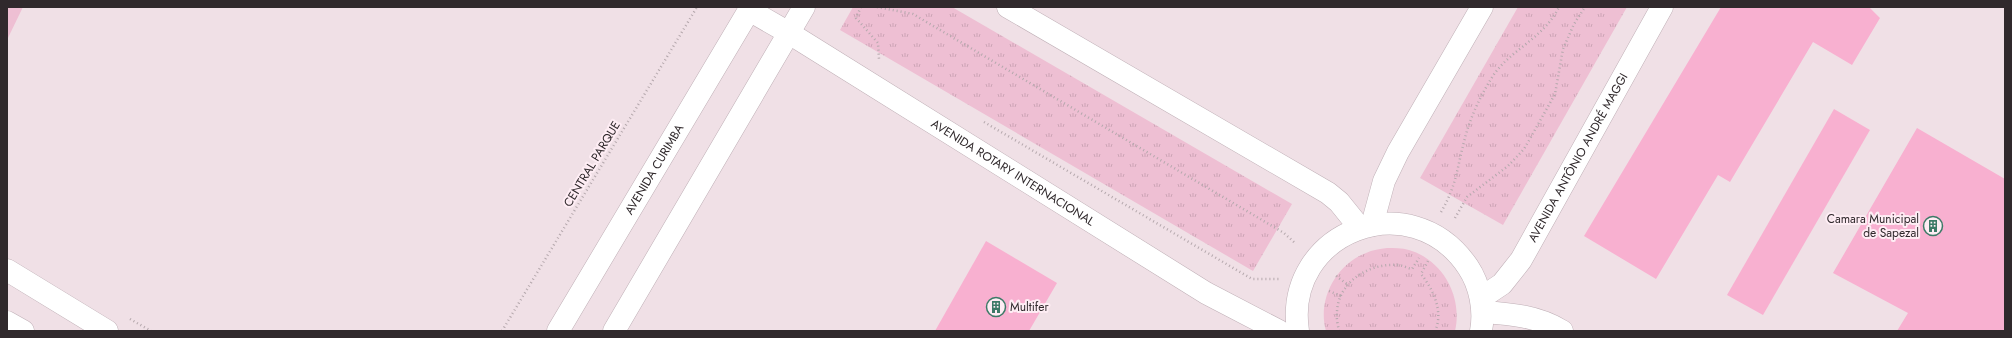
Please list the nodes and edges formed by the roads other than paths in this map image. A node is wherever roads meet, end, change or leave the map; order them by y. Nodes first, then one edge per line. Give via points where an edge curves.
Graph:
1 (804, 7) edge
2 (1008, 7) edge
3 (1482, 7) edge
4 (1662, 7) edge
5 (750, 8) edge
6 (789, 33) junction
7 (1366, 226) junction
8 (7, 270) edge
9 (1482, 314) edge
10 (7, 322) edge
11 (23, 331) edge
12 (107, 331) edge
13 (558, 331) edge
14 (614, 331) edge
15 (1279, 331) edge
16 (1298, 331) edge
17 (1562, 331) edge

1 - 6 street
2 - 7 street via 1328,193
3 - 7 street via 1398,152
4 - 9 street, AVENIDA ANTÔNIO ANDRÉ MAGGI via 1521,260
5 - 6 street, AVENIDA ROTARY INTERNACIONAL
5 - 13 street, AVENIDA CURIMBA
6 - 14 street
6 - 15 street, AVENIDA ROTARY INTERNACIONAL via 1206,293
7 - 9 street via 1392,223 1412,225 1436,235 1460,255 1474,275
7 - 16 street via 1335,241 1310,270 1298,299
8 - 12 street
9 - 17 street via 1522,315 1548,322
10 - 11 street

